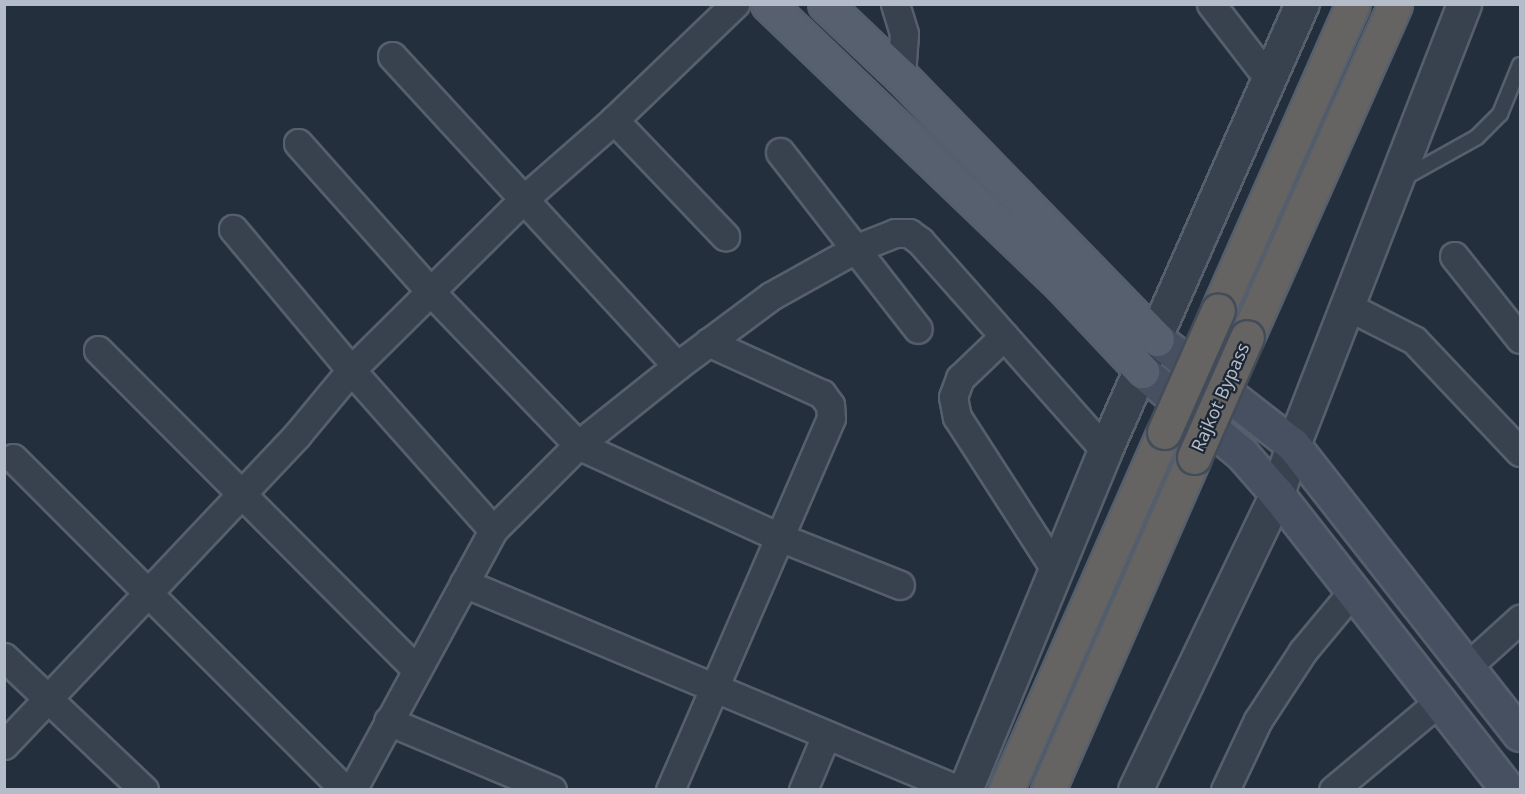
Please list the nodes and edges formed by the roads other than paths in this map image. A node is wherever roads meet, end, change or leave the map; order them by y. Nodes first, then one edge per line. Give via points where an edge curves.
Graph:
1 (735, 4) edge
2 (768, 4) edge
3 (825, 4) edge
4 (895, 4) edge
5 (1211, 4) edge
6 (1302, 4) edge
7 (1353, 4) edge
8 (1395, 4) edge
9 (1464, 4) edge
10 (392, 56) dead end
11 (1521, 64) edge
12 (901, 76) junction
13 (1268, 78) junction
14 (614, 120) junction
15 (298, 143) dead end
16 (780, 152) dead end
17 (1395, 183) junction
18 (525, 198) junction
19 (232, 229) dead end
20 (725, 236) dead end
21 (857, 248) junction
22 (1454, 256) dead end
23 (429, 290) junction
24 (1347, 306) junction
25 (918, 329) dead end
26 (1004, 336) junction
27 (1157, 339) junction
28 (1521, 339) edge
29 (708, 342) junction
30 (98, 350) dead end
31 (676, 366) junction
32 (351, 370) junction
33 (1142, 371) junction
34 (578, 445) junction
35 (1293, 445) junction
36 (1105, 450) junction
37 (1521, 452) edge
38 (13, 458) dead end
39 (242, 494) junction
40 (1278, 494) junction
41 (493, 530) junction
42 (779, 537) junction
43 (1055, 569) junction
44 (464, 583) junction
45 (900, 585) dead end
46 (1353, 591) junction
47 (149, 593) junction
48 (1521, 619) edge
49 (4, 657) edge
50 (1467, 667) junction
51 (416, 669) junction
52 (713, 689) junction
53 (49, 699) junction
54 (1441, 700) junction
55 (388, 721) junction
56 (1521, 734) edge
57 (826, 735) junction
58 (4, 745) edge
59 (1510, 788) edge
60 (144, 789) edge
61 (345, 789) edge
62 (352, 789) edge
63 (552, 789) edge
64 (670, 789) edge
65 (803, 789) edge
66 (959, 789) edge
67 (965, 789) edge
68 (1006, 789) edge
69 (1048, 789) edge
70 (1135, 789) edge
71 (1225, 789) edge
72 (1333, 789) edge

1 - 14 street
2 - 33 main road via 1060,284
3 - 12 main road
4 - 12 street via 904,34
5 - 13 street
6 - 13 street
7 - 68 highway, Rajkot Bypass, bridge
8 - 69 highway, Rajkot Bypass, bridge
9 - 17 street
10 - 18 street
11 - 17 lane via 1500,114 1477,137
12 - 27 main road
13 - 27 street
14 - 18 street
14 - 20 street
15 - 23 street
16 - 21 street
17 - 24 street
18 - 23 street
18 - 31 street
19 - 32 street
21 - 25 street
21 - 26 street via 895,233 909,233
21 - 29 street via 771,296
22 - 28 street
23 - 32 street
23 - 34 street
24 - 35 street
24 - 37 street via 1414,340
26 - 36 street
26 - 43 street via 960,378 953,397 957,417
27 - 33 street
27 - 35 main road
29 - 31 street
29 - 42 street via 822,394 830,405 831,418
30 - 39 street
31 - 34 street
32 - 39 street
32 - 41 street
33 - 36 street
33 - 40 main road via 1242,454
34 - 41 street
34 - 42 street
35 - 40 street
35 - 50 main road
36 - 43 street
38 - 47 street
39 - 47 street
39 - 51 street
40 - 46 main road
40 - 70 street
41 - 44 street
42 - 45 street
42 - 52 street
43 - 67 street
44 - 51 street
44 - 52 street
46 - 54 main road
46 - 71 street via 1303,651 1258,720
47 - 53 street
47 - 61 street
48 - 50 street
49 - 53 street
50 - 56 main road
51 - 55 street
52 - 57 street
52 - 64 street
53 - 58 street
53 - 60 street
54 - 59 main road
54 - 72 street
55 - 62 street
55 - 63 street
57 - 65 street
57 - 66 street

